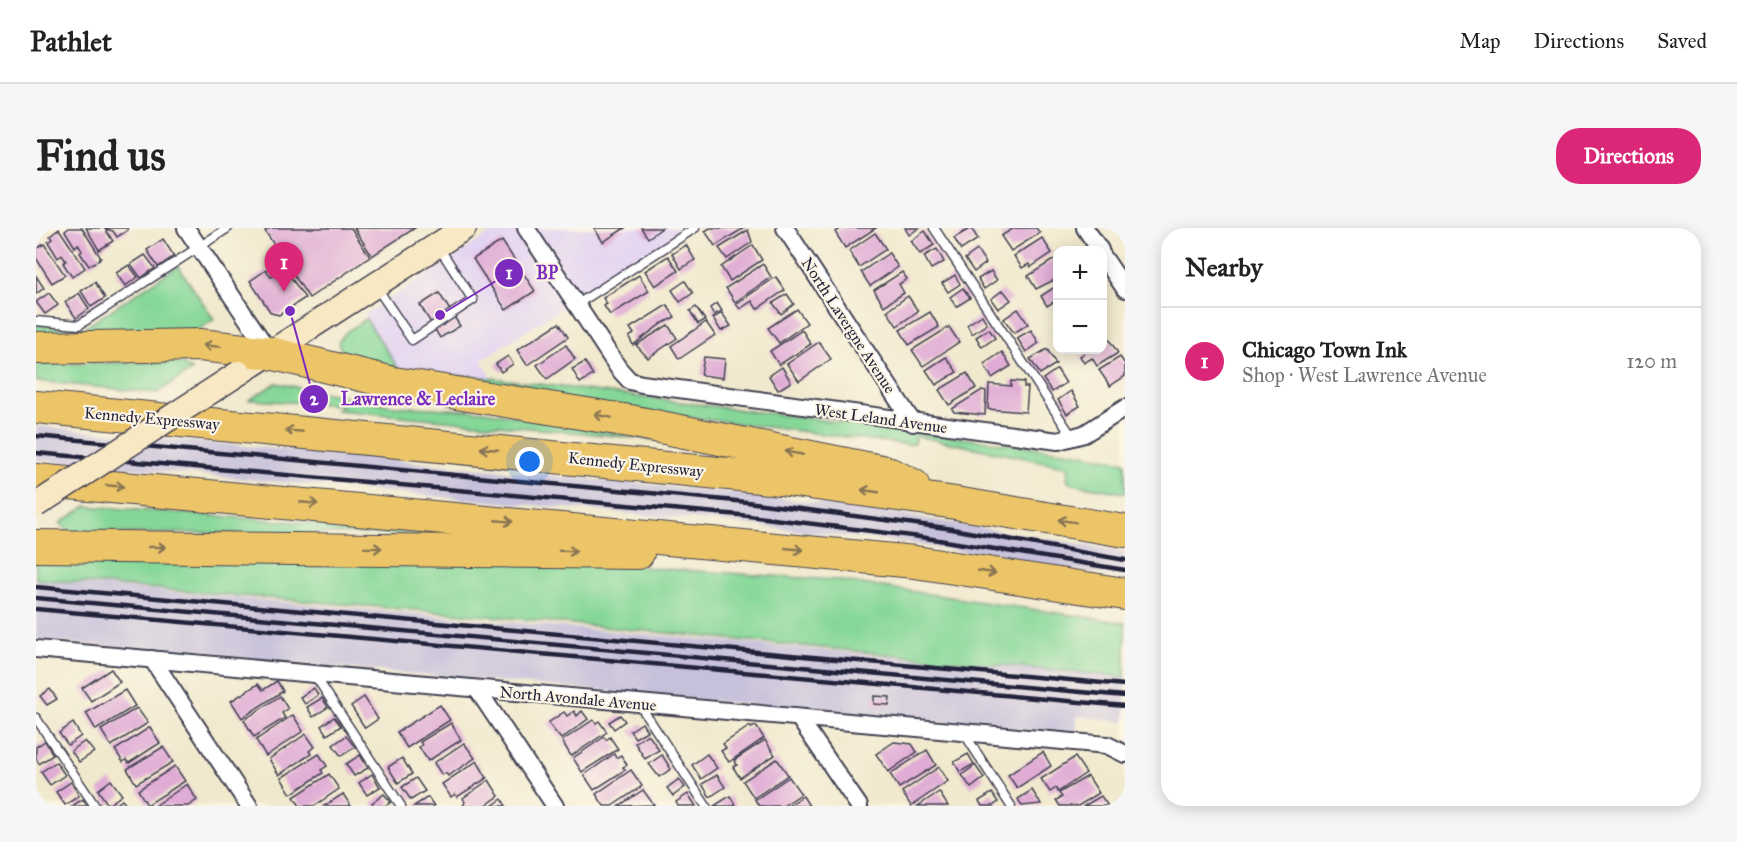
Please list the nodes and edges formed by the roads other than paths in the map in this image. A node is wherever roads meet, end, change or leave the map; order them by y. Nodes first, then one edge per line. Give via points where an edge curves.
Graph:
1 (186, 228) edge
2 (228, 228) edge
3 (464, 228) edge
4 (526, 228) edge
5 (695, 228) edge
6 (785, 228) edge
7 (934, 228) edge
8 (1085, 228) edge
9 (437, 245) junction
10 (1097, 246) edge
11 (198, 247) junction
12 (1107, 262) edge
13 (375, 285) junction
14 (1125, 289) edge
15 (576, 305) junction
16 (36, 321) edge
17 (36, 348) edge
18 (270, 353) junction
19 (36, 407) edge
20 (1125, 408) edge
21 (913, 423) junction
22 (1073, 438) junction
23 (36, 480) edge
24 (949, 502) junction
25 (36, 505) edge
26 (1125, 531) edge
27 (735, 544) junction
28 (36, 546) edge
29 (1125, 594) edge
30 (36, 649) edge
31 (152, 659) junction
32 (314, 674) junction
33 (477, 689) junction
34 (638, 704) junction
35 (36, 718) edge
36 (800, 718) junction
37 (963, 732) junction
38 (1122, 751) edge
39 (95, 806) edge
40 (249, 806) edge
41 (401, 806) edge
42 (555, 806) edge
43 (706, 806) edge
44 (859, 806) edge
45 (1011, 806) edge

1 - 11 street
2 - 11 lane
3 - 9 main road
4 - 15 street
5 - 15 lane
6 - 21 street, North Lavergne Avenue
7 - 22 lane
8 - 10 street
9 - 13 main road
9 - 13 lane via 473,300 412,340
11 - 16 lane via 79,326
11 - 18 street
12 - 14 street
13 - 18 main road
15 - 21 street, West Leland Avenue via 630,381
18 -> 17 highway via 200,345
24 -> 18 highway via 886,472 630,421 394,383
18 - 25 main road, bridge
24 -> 19 highway, Kennedy Expressway via 744,475
20 - 22 street, West Leland Avenue
21 - 22 street, West Leland Avenue via 1058,441
23 -> 27 highway
26 -> 24 highway, Kennedy Expressway
28 -> 27 highway via 539,550 680,555
27 -> 29 highway via 915,562
30 - 31 street, North Avondale Avenue
31 - 32 street, North Avondale Avenue
31 - 40 street
32 - 33 street, North Avondale Avenue
32 - 41 lane
33 - 34 street, North Avondale Avenue
33 - 42 street
34 - 36 street, North Avondale Avenue
34 - 43 lane
35 - 39 lane
36 - 37 street, North Avondale Avenue
36 - 44 street
37 - 38 street, North Avondale Avenue via 1107,745
37 - 45 lane

